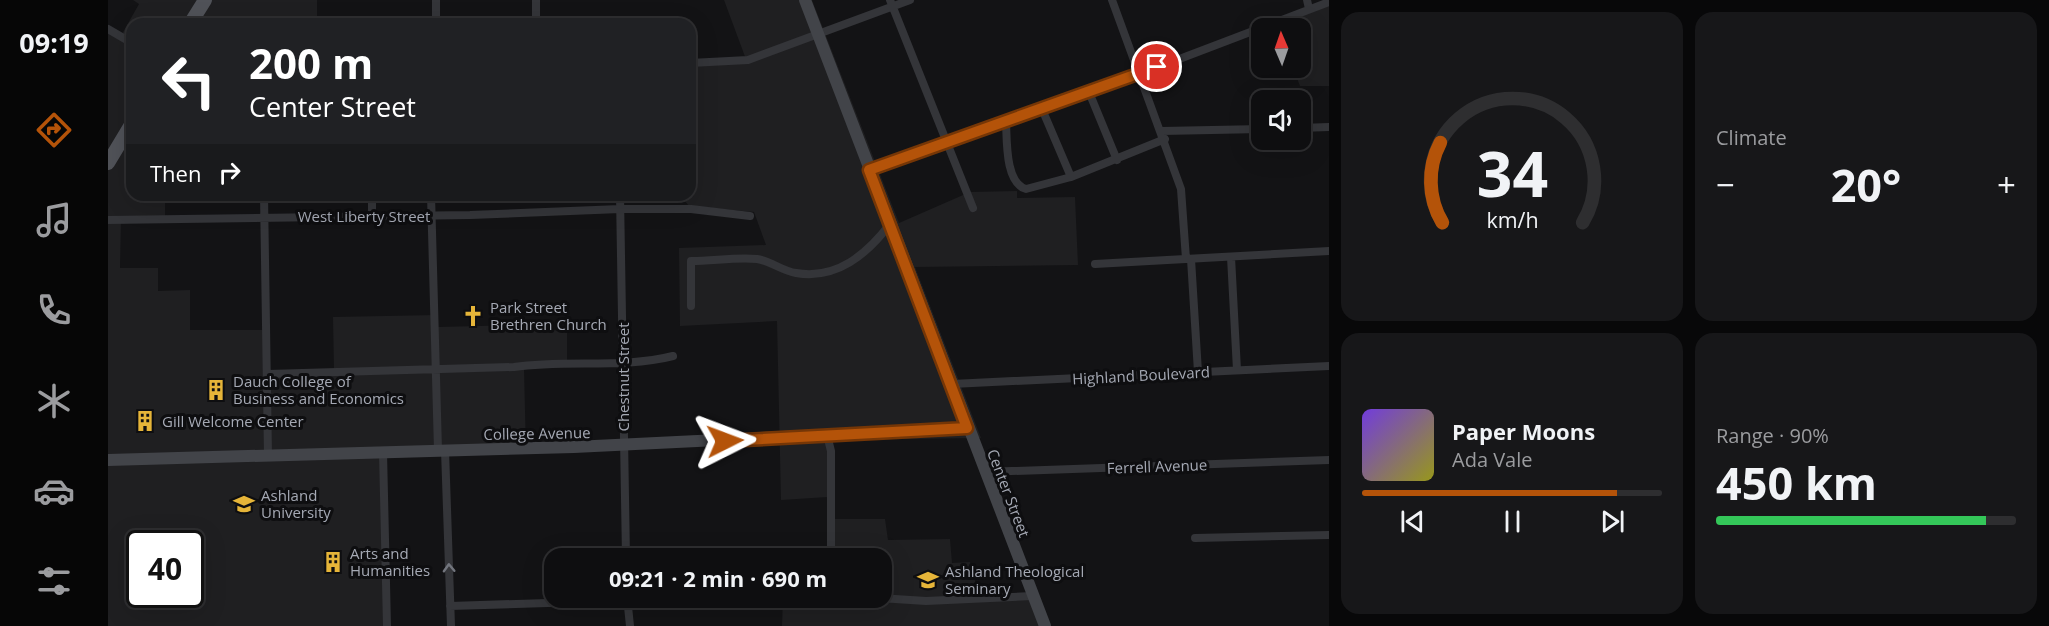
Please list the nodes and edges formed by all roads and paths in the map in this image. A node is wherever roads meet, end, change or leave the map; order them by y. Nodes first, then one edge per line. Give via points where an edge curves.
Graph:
1 (205, 0) edge
2 (436, 0) edge
3 (536, 0) edge
4 (805, 0) edge
5 (910, 0) edge
6 (1112, 0) edge
7 (1329, 2) edge
8 (891, 3) edge
9 (1308, 4) edge
10 (194, 18) edge
11 (436, 18) edge
12 (536, 18) edge
13 (108, 29) edge
14 (817, 34) junction
15 (126, 40) edge
16 (696, 63) edge
17 (1140, 74) junction
18 (1089, 92) junction
19 (1042, 109) junction
20 (1006, 122) junction
21 (1329, 127) edge
22 (1311, 128) edge
23 (1251, 130) edge
24 (126, 133) edge
25 (1164, 135) junction
26 (945, 143) junction
27 (1117, 160) junction
28 (108, 163) edge
29 (869, 170) junction
30 (1071, 177) junction
31 (264, 201) edge
32 (372, 201) edge
33 (431, 201) edge
34 (620, 201) edge
35 (973, 208) dead end
36 (620, 209) junction
37 (431, 215) junction
38 (265, 216) junction
39 (372, 216) junction
40 (750, 216) dead end
41 (108, 220) edge
42 (890, 224) junction
43 (1329, 251) edge
44 (1231, 257) junction
45 (1189, 259) junction
46 (1095, 264) dead end
47 (691, 306) dead end
48 (673, 356) dead end
49 (624, 361) junction
50 (1329, 366) edge
51 (436, 369) junction
52 (1237, 370) junction
53 (1198, 372) junction
54 (268, 374) junction
55 (952, 384) junction
56 (967, 428) junction
57 (827, 435) junction
58 (623, 445) junction
59 (441, 450) junction
60 (383, 452) junction
61 (268, 455) junction
62 (108, 460) edge
63 (1329, 460) edge
64 (986, 472) junction
65 (1329, 535) edge
66 (1195, 537) dead end
67 (626, 548) edge
68 (831, 548) edge
69 (1032, 596) junction
70 (892, 599) edge
71 (544, 602) edge
72 (450, 606) junction
73 (628, 608) edge
74 (387, 626) edge
75 (451, 626) edge
76 (630, 626) edge
77 (1046, 626) edge

1 - 10 main road
2 - 11 street
3 - 12 street
4 - 14 street, Center Street
5 - 8 street
6 - 17 street
7 - 9 street
8 - 14 street
8 - 26 street
9 - 17 street
13 - 15 street
14 - 16 street via 748,60
14 - 29 street, Center Street
17 - 18 street
17 - 25 street
18 - 19 street
18 - 27 street
19 - 20 street
19 - 30 street
20 - 26 street
20 - 30 street via 1012,171 1020,187 1037,187
21 - 22 street
23 - 25 street
24 - 28 main road
25 - 27 street
25 - 45 street via 1184,201
26 - 29 street
26 - 35 street
27 - 30 street
29 - 42 street, Center Street
31 - 38 street
32 - 39 street
33 - 37 street
34 - 36 street, Chestnut Street
36 - 37 street, West Liberty Street
36 - 40 street, West Liberty Street via 691,209
36 - 49 street, Chestnut Street
37 - 39 street, West Liberty Street
37 - 51 street
38 - 39 street, West Liberty Street
38 - 41 street, West Liberty Street
38 - 54 street
42 - 47 street via 860,258 835,270 814,274 787,271 757,260 691,261
42 - 55 street, Center Street
43 - 44 street
44 - 45 street
44 - 52 street
45 - 46 street
45 - 53 street
48 - 49 street via 650,362
49 - 51 street
49 - 58 street, Chestnut Street
50 - 52 street, Highland Boulevard
51 - 54 street
51 - 59 street
52 - 53 street, Highland Boulevard
53 - 55 street, Highland Boulevard
54 - 61 street
55 - 56 street, Center Street
56 - 57 street, College Avenue
56 - 64 street, Center Street
57 - 58 street, College Avenue
57 - 68 street via 831,451
58 - 59 street, College Avenue
58 - 67 street, Chestnut Street
59 - 60 street, College Avenue
72 -> 59 street
60 - 61 street, College Avenue
60 - 74 street
61 - 62 street, College Avenue
63 - 64 street, Ferrell Avenue
64 - 69 street, Center Street
65 - 66 street
69 - 70 street via 926,602
69 - 77 street, Center Street
71 - 72 street
72 - 75 street
73 - 76 street

